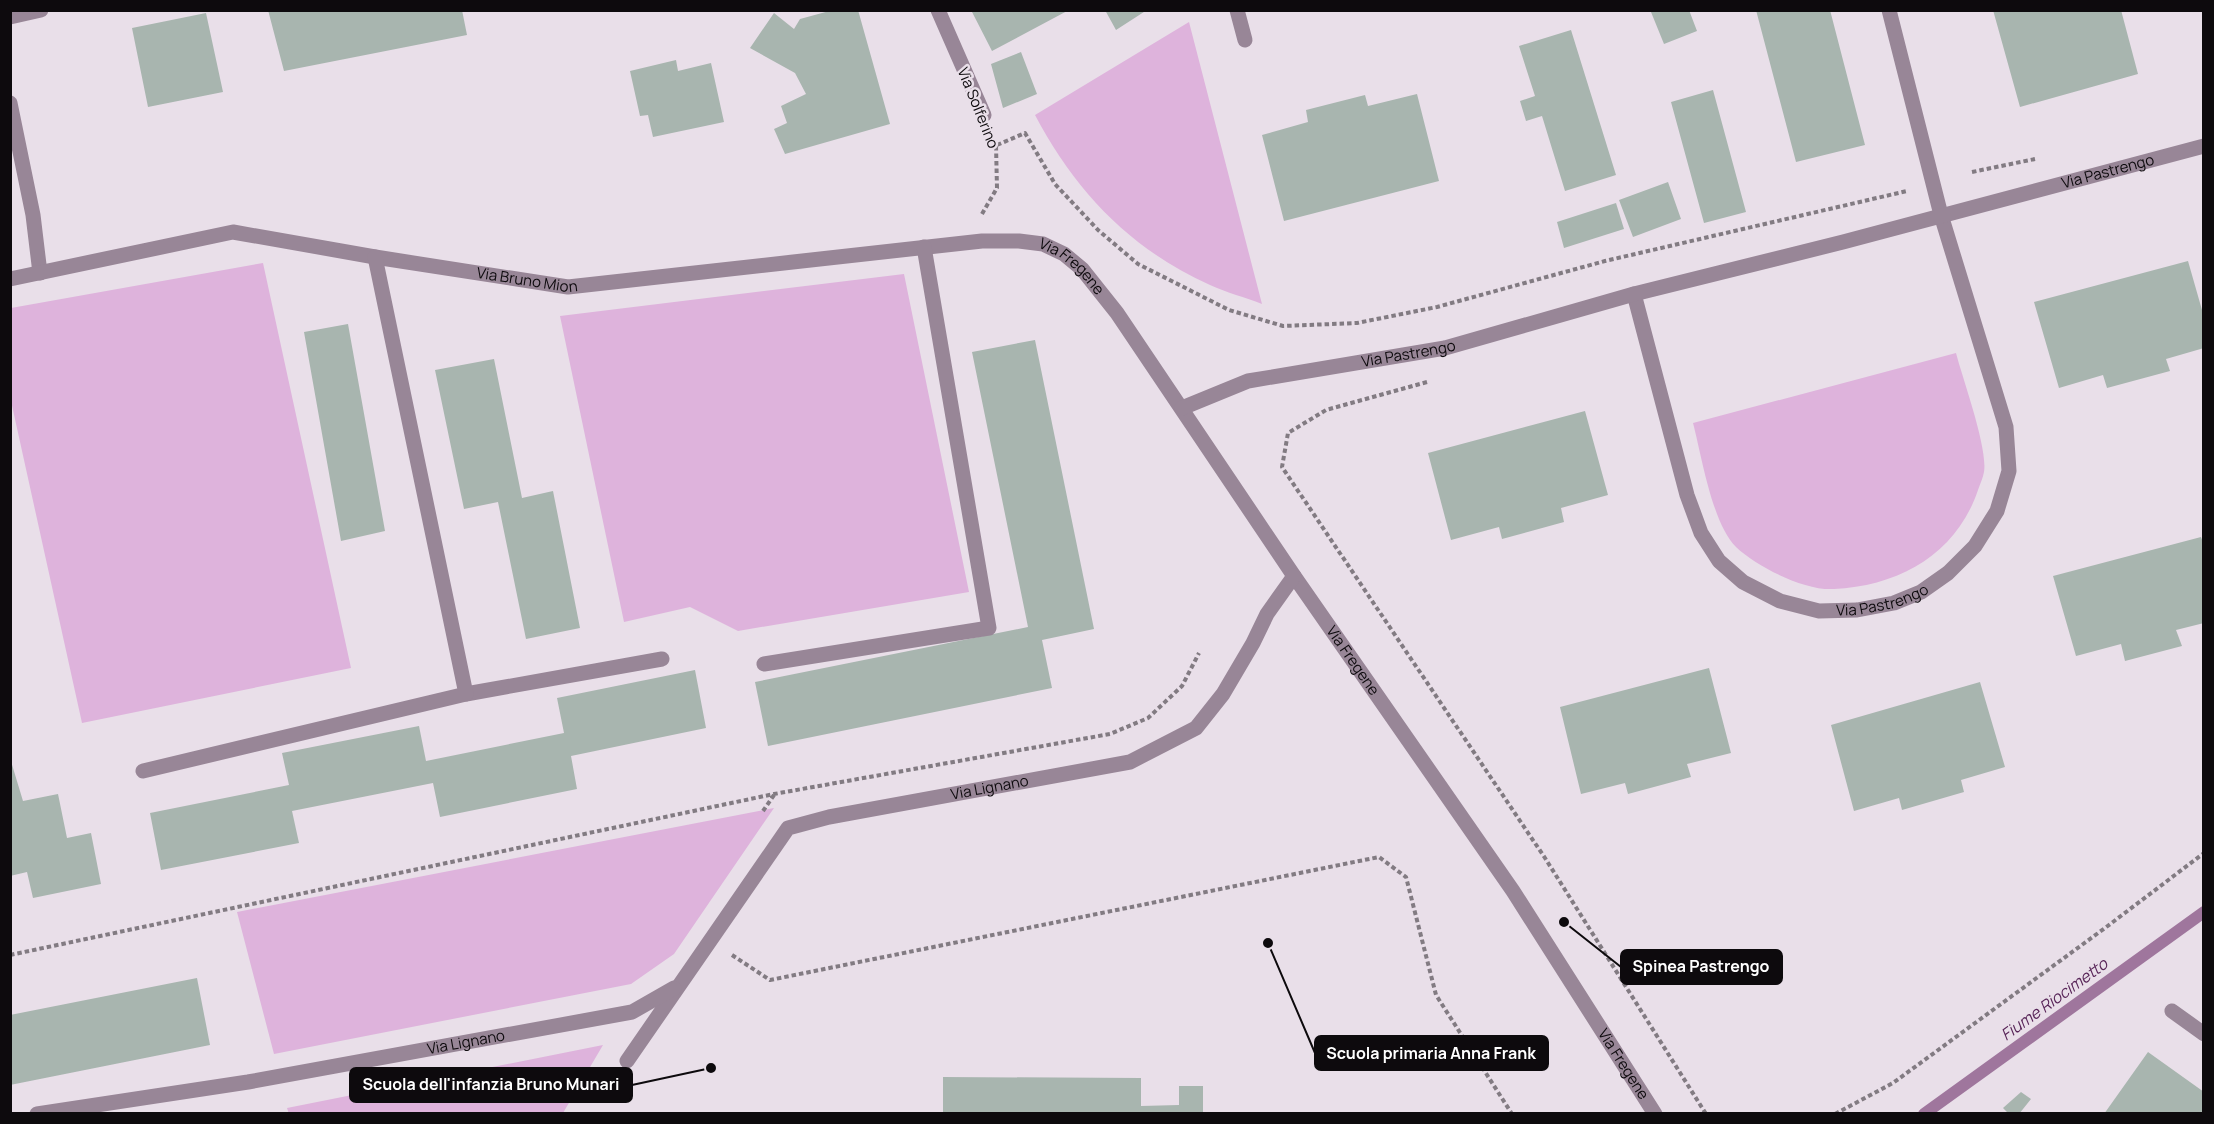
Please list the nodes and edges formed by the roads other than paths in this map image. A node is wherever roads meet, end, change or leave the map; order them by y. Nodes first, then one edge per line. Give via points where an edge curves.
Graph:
1 (41, 10) edge
2 (938, 10) edge
3 (1237, 10) edge
4 (1889, 10) edge
5 (10, 17) edge
6 (1245, 40) dead end
7 (10, 103) edge
8 (984, 115) road end
9 (2204, 146) edge
10 (1941, 216) junction
11 (1019, 241) joint
12 (924, 247) junction
13 (375, 257) junction
14 (40, 273) junction
15 (10, 279) edge
16 (1634, 294) junction
17 (1182, 408) junction
18 (1294, 576) junction
19 (662, 659) dead end
20 (764, 664) dead end
21 (466, 694) junction
22 (143, 771) dead end
23 (679, 985) junction
24 (2172, 1011) dead end
25 (2204, 1034) edge
26 (627, 1061) dead end
27 (37, 1113) edge
28 (1655, 1113) edge

1 - 5 street
2 - 8 street, Via Solferino
3 - 6 street
4 - 10 street, Via Pastrengo
7 - 14 street via 33,215
9 - 10 street, Via Pastrengo
10 - 16 street, Via Pastrengo
10 - 16 street, Via Pastrengo via 2006,427 2009,471 1997,511 1975,546 1921,592 1894,603 1857,610 1819,611 1780,602 1743,582 1719,561 1701,533 1687,495
11 - 12 street, Via Bruno Mion via 982,240
11 - 17 street, Via Fregene via 1043,244 1082,269
12 - 13 street, Via Bruno Mion via 568,287
12 - 20 street via 989,628
13 - 14 street, Via Bruno Mion via 233,232
13 - 21 street
14 - 15 street, Via Bruno Mion
16 - 17 street, Via Pastrengo via 1445,348 1248,381
17 - 18 street, Via Fregene
18 - 23 street, Via Lignano via 1267,614 1223,694 1196,728 1130,762 829,817 788,828
18 - 28 street, Via Fregene via 1513,891
19 - 21 street
21 - 22 street
23 - 26 street, Via Lignano
23 - 27 street, Via Lignano via 632,1012 248,1082
24 - 25 street

